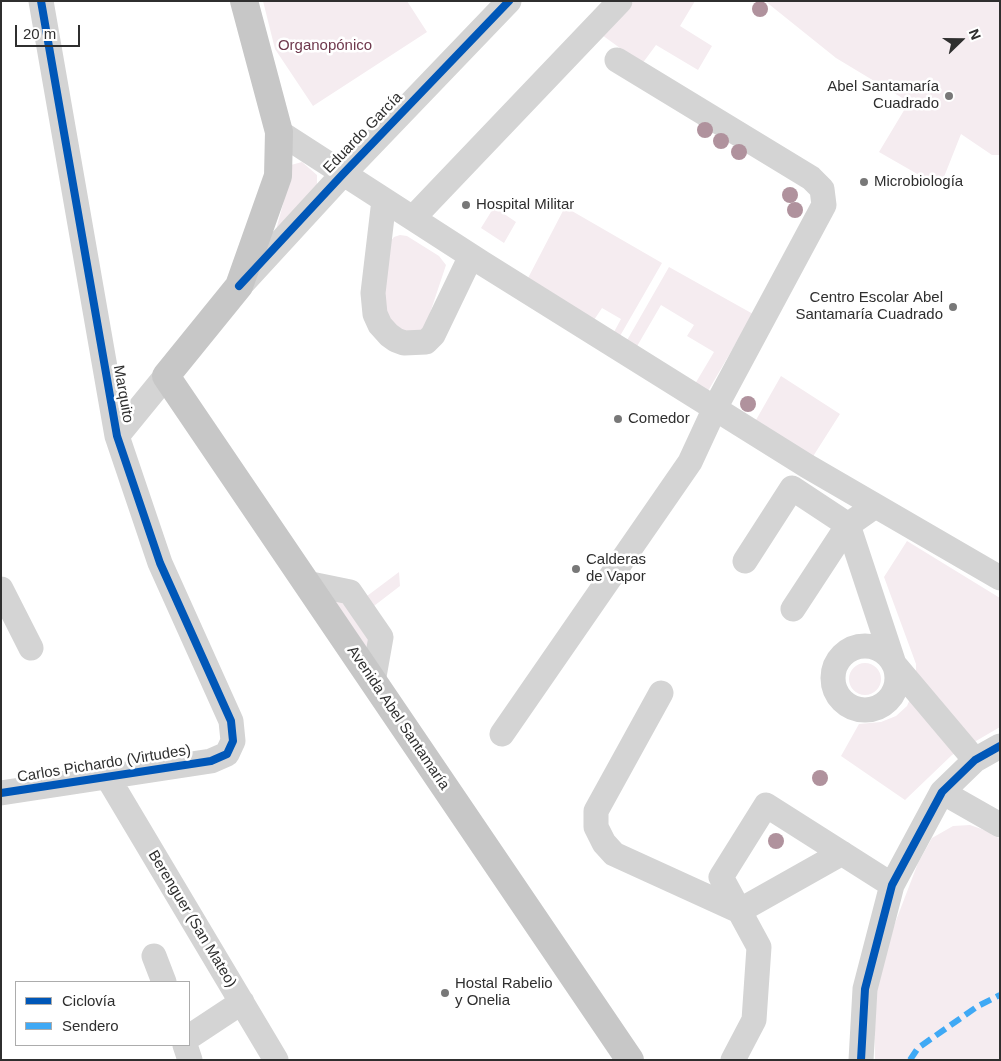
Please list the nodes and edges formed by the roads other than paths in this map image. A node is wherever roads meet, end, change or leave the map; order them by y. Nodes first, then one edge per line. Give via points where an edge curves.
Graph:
1 (41, 1) edge
2 (244, 1) edge
3 (510, 1) edge
4 (620, 1) edge
5 (617, 60) dead end
6 (279, 132) junction
7 (344, 174) junction
8 (384, 200) junction
9 (413, 218) junction
10 (471, 256) junction
11 (239, 286) junction
12 (166, 376) junction
13 (715, 408) junction
14 (117, 436) junction
15 (876, 506) junction
16 (848, 525) junction
17 (745, 561) dead end
18 (1000, 578) edge
19 (1, 589) edge
20 (793, 610) dead end
21 (31, 648) dead end
22 (661, 693) dead end
23 (502, 734) dead end
24 (1000, 746) edge
25 (974, 760) junction
26 (210, 761) joint
27 (108, 778) junction
28 (942, 792) junction
29 (1, 793) edge
30 (1000, 825) edge
31 (842, 853) junction
32 (892, 885) junction
33 (739, 911) junction
34 (154, 956) dead end
35 (164, 981) edge
36 (242, 1002) junction
37 (190, 1036) edge
38 (185, 1046) edge
39 (190, 1060) edge
40 (276, 1060) edge
41 (630, 1060) edge
42 (733, 1060) edge
43 (861, 1060) edge

1 - 14 street, Marquito
2 - 6 main road
3 - 7 street, Eduardo García
4 - 9 street
5 - 13 street via 811,178 822,189 824,205 821,214
6 - 7 street
6 - 11 main road via 278,176
7 - 8 street
7 - 11 street, Eduardo García
8 - 9 street
8 - 10 street via 373,293 375,314 380,325 396,340 426,342 433,335
9 - 10 street
10 - 13 street
11 - 12 main road, Eduardo García
12 - 14 street, Eduardo García
12 - 41 main road, Avenida Abel Santamaría
13 - 15 street
13 - 23 street via 690,462
14 - 26 street, Marquito via 160,563 231,721 234,741 227,754
15 - 16 street
15 - 18 street
16 - 17 street via 792,488
16 - 20 street
16 - 25 street via 894,664
19 - 21 street
22 - 33 street via 596,811 596,827 614,854
24 - 25 street
25 - 28 street
26 - 27 street, Carlos Pichardo (Virtudes)
27 - 29 street, Carlos Pichardo (Virtudes)
27 - 36 street, Berenguer (San Mateo)
28 - 30 street
28 - 32 street
31 - 32 street
31 - 33 street
31 - 33 street via 766,805 720,877
32 - 43 street via 865,989
33 - 42 street via 760,947 754,1020
34 - 35 street
36 - 37 street
36 - 40 street, Berenguer (San Mateo)
38 - 39 street

